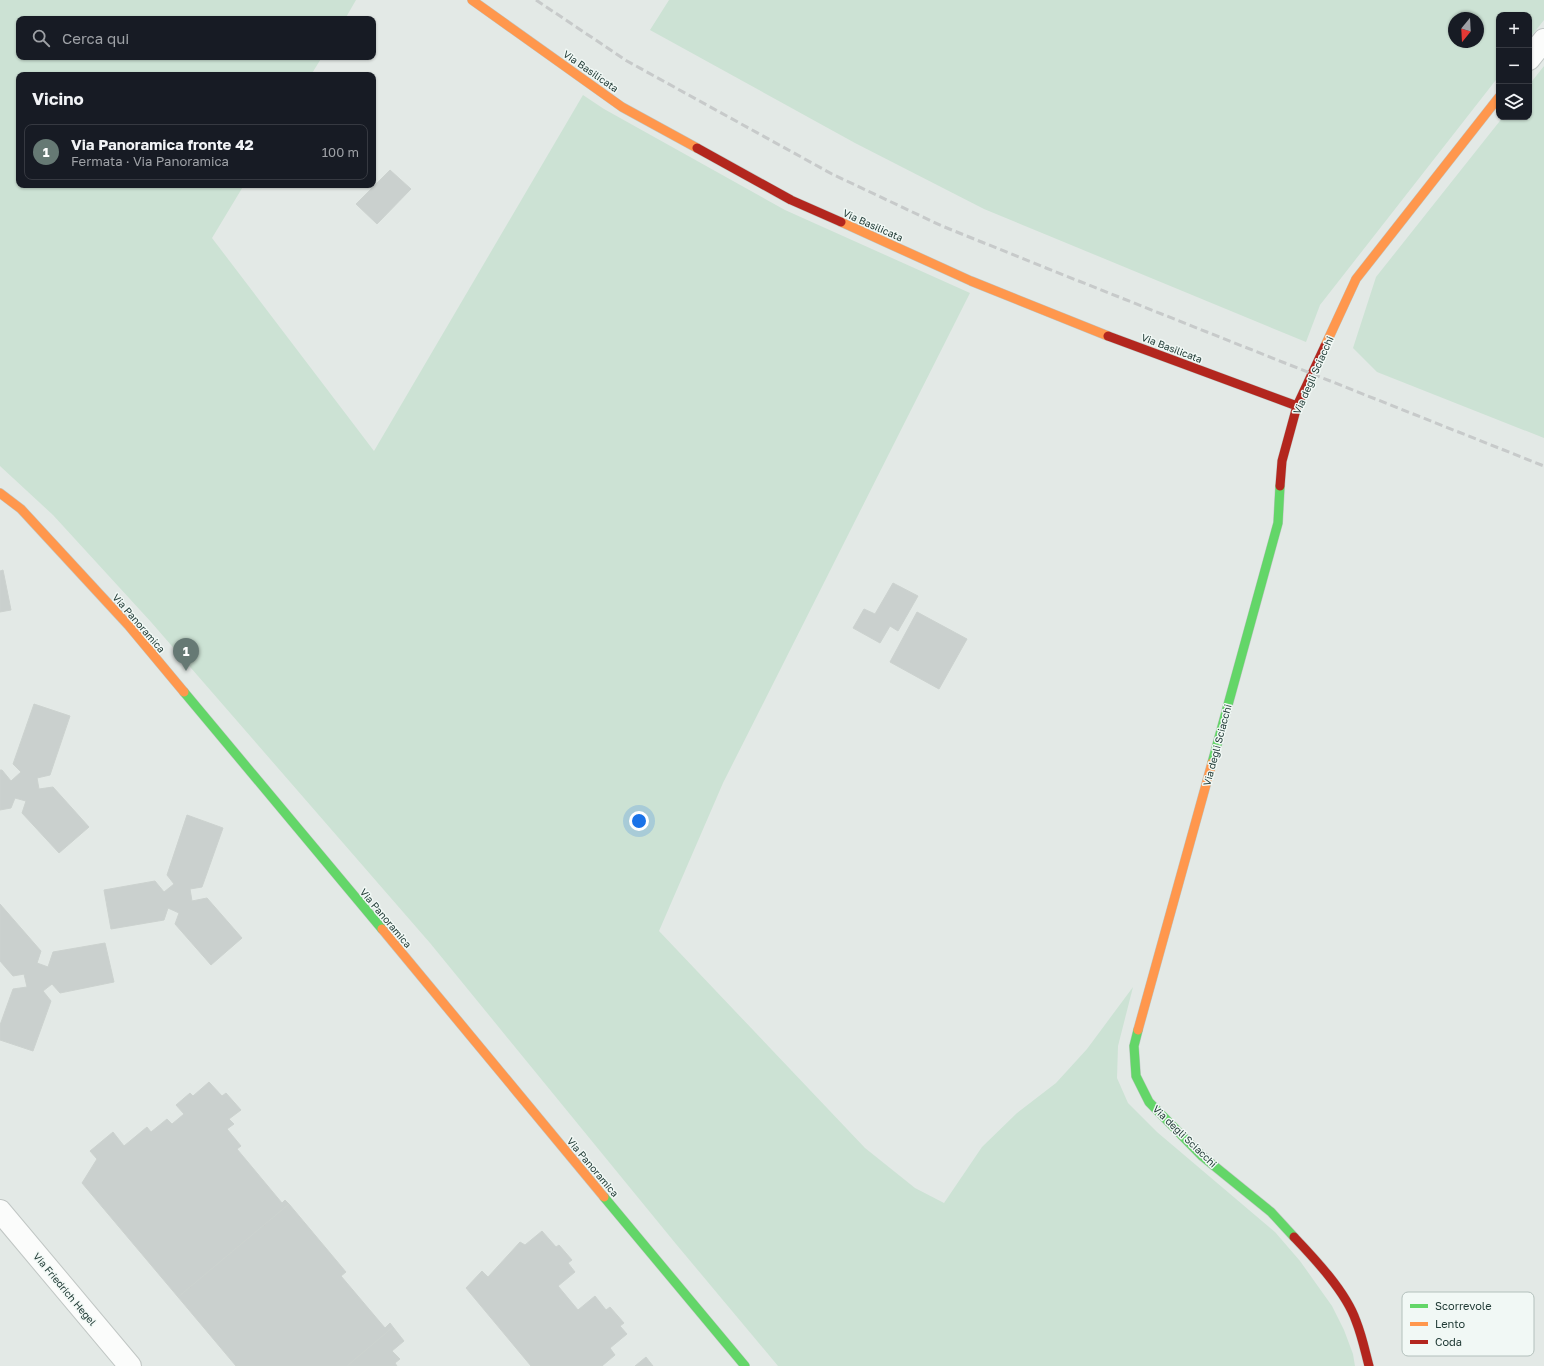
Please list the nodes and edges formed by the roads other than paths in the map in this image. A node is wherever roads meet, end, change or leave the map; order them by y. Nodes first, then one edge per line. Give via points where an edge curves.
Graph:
1 (472, 0) edge
2 (1544, 40) edge
3 (1532, 55) edge
4 (1496, 101) edge
5 (1297, 406) junction
6 (0, 493) edge
7 (0, 1211) edge
8 (130, 1366) edge
9 (744, 1366) edge
10 (1369, 1366) edge

1 - 5 street, Via Basilicata via 622,107 791,200 971,281
2 - 3 street
4 - 5 street, Via degli Sciacchi via 1356,279
5 - 10 street, Via degli Sciacchi via 1282,461 1278,523 1134,1046 1136,1076 1149,1102 1202,1156 1271,1212 1313,1257 1342,1294 1356,1320
6 - 9 street, Via Panoramica via 21,510 129,626
7 - 8 street, Via Friedrich Hegel

